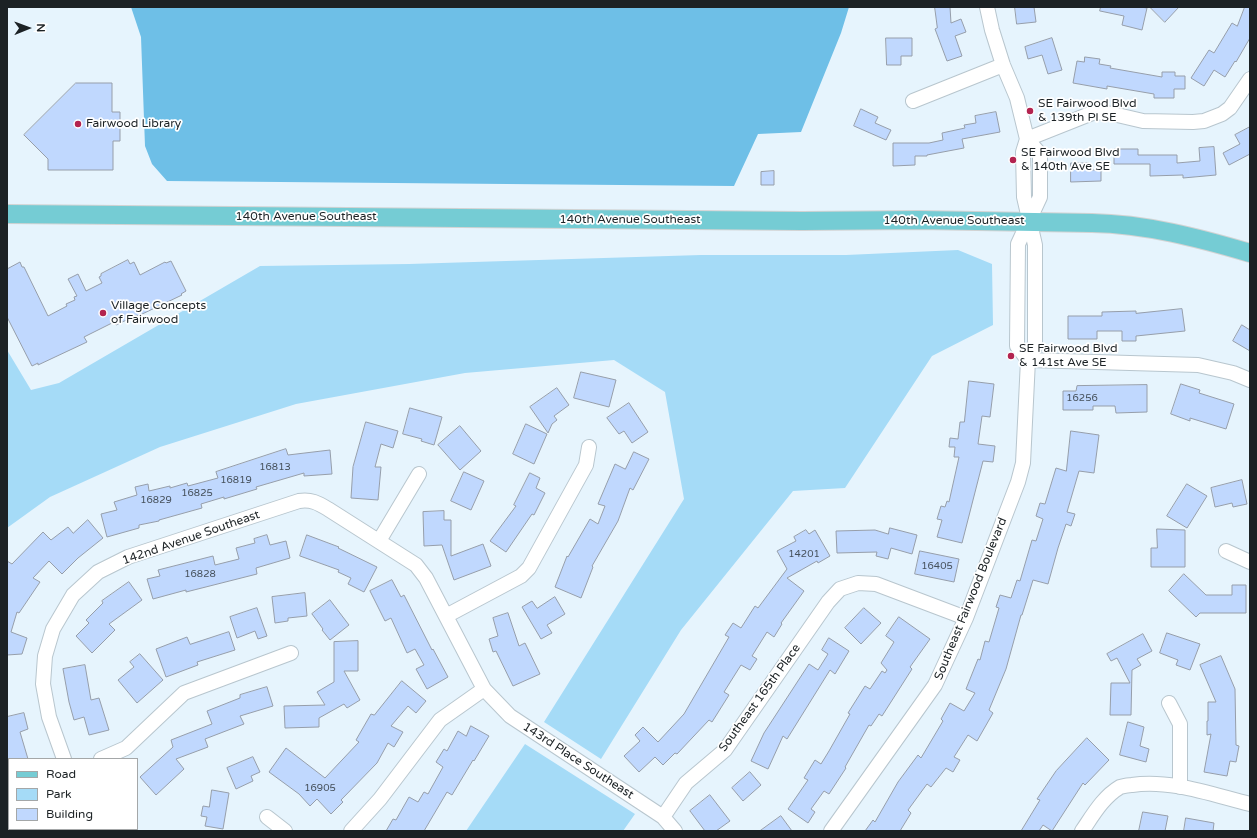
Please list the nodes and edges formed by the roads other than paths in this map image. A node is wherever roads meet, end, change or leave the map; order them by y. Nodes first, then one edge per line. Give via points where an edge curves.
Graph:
1 (988, 7) edge
2 (1003, 65) junction
3 (1250, 79) edge
4 (913, 101) dead end
5 (1027, 139) junction
6 (7, 214) edge
7 (1029, 221) junction
8 (1250, 254) edge
9 (1028, 360) junction
10 (1250, 380) edge
11 (589, 447) dead end
12 (420, 474) dead end
13 (318, 503) joint
14 (379, 541) junction
15 (1226, 551) dead end
16 (1250, 562) edge
17 (446, 616) junction
18 (966, 618) junction
19 (291, 653) dead end
20 (484, 689) junction
21 (1169, 702) dead end
22 (64, 758) edge
23 (103, 758) edge
24 (1180, 787) junction
25 (1250, 804) edge
26 (267, 817) dead end
27 (662, 817) junction
28 (285, 831) edge
29 (351, 831) edge
30 (675, 831) edge
31 (831, 831) edge
32 (1082, 831) edge

1 - 2 street
2 - 4 street
2 - 5 street via 1016,98
3 - 5 street via 1230,108 1214,117 1193,122 1143,121 1095,112
5 - 7 street via 1040,154 1040,197
6 - 7 main road, 140th Avenue Southeast
7 - 8 main road, 140th Avenue Southeast via 1110,223 1201,239
7 - 9 street via 1018,244 1017,322 1017,346
9 - 10 street via 1198,365 1233,373
9 - 18 street, Southeast Fairwood Boulevard via 1022,463 1018,482
11 - 17 street via 586,465 529,568 521,576
12 - 14 street
13 - 14 street, 143rd Place Southeast
13 - 22 street, 142nd Avenue Southeast via 299,501 128,558 98,572 73,595 53,629 44,656 43,684 49,717
14 - 17 street, 143rd Place Southeast via 416,565 426,578
15 - 16 street
17 - 20 street, 143rd Place Southeast
18 - 27 street, Southeast 165th Place via 876,584 858,584 840,590 828,602 725,750 686,783
18 - 31 street, Southeast Fairwood Boulevard via 936,686
19 - 23 street via 184,693 126,748
20 - 27 street, 143rd Place Southeast via 510,716
20 - 29 street via 440,720 380,799
21 - 24 street via 1180,724
24 - 25 street
24 - 32 street via 1152,784 1122,786 1108,796
26 - 28 street
27 - 30 street, 143rd Place Southeast

